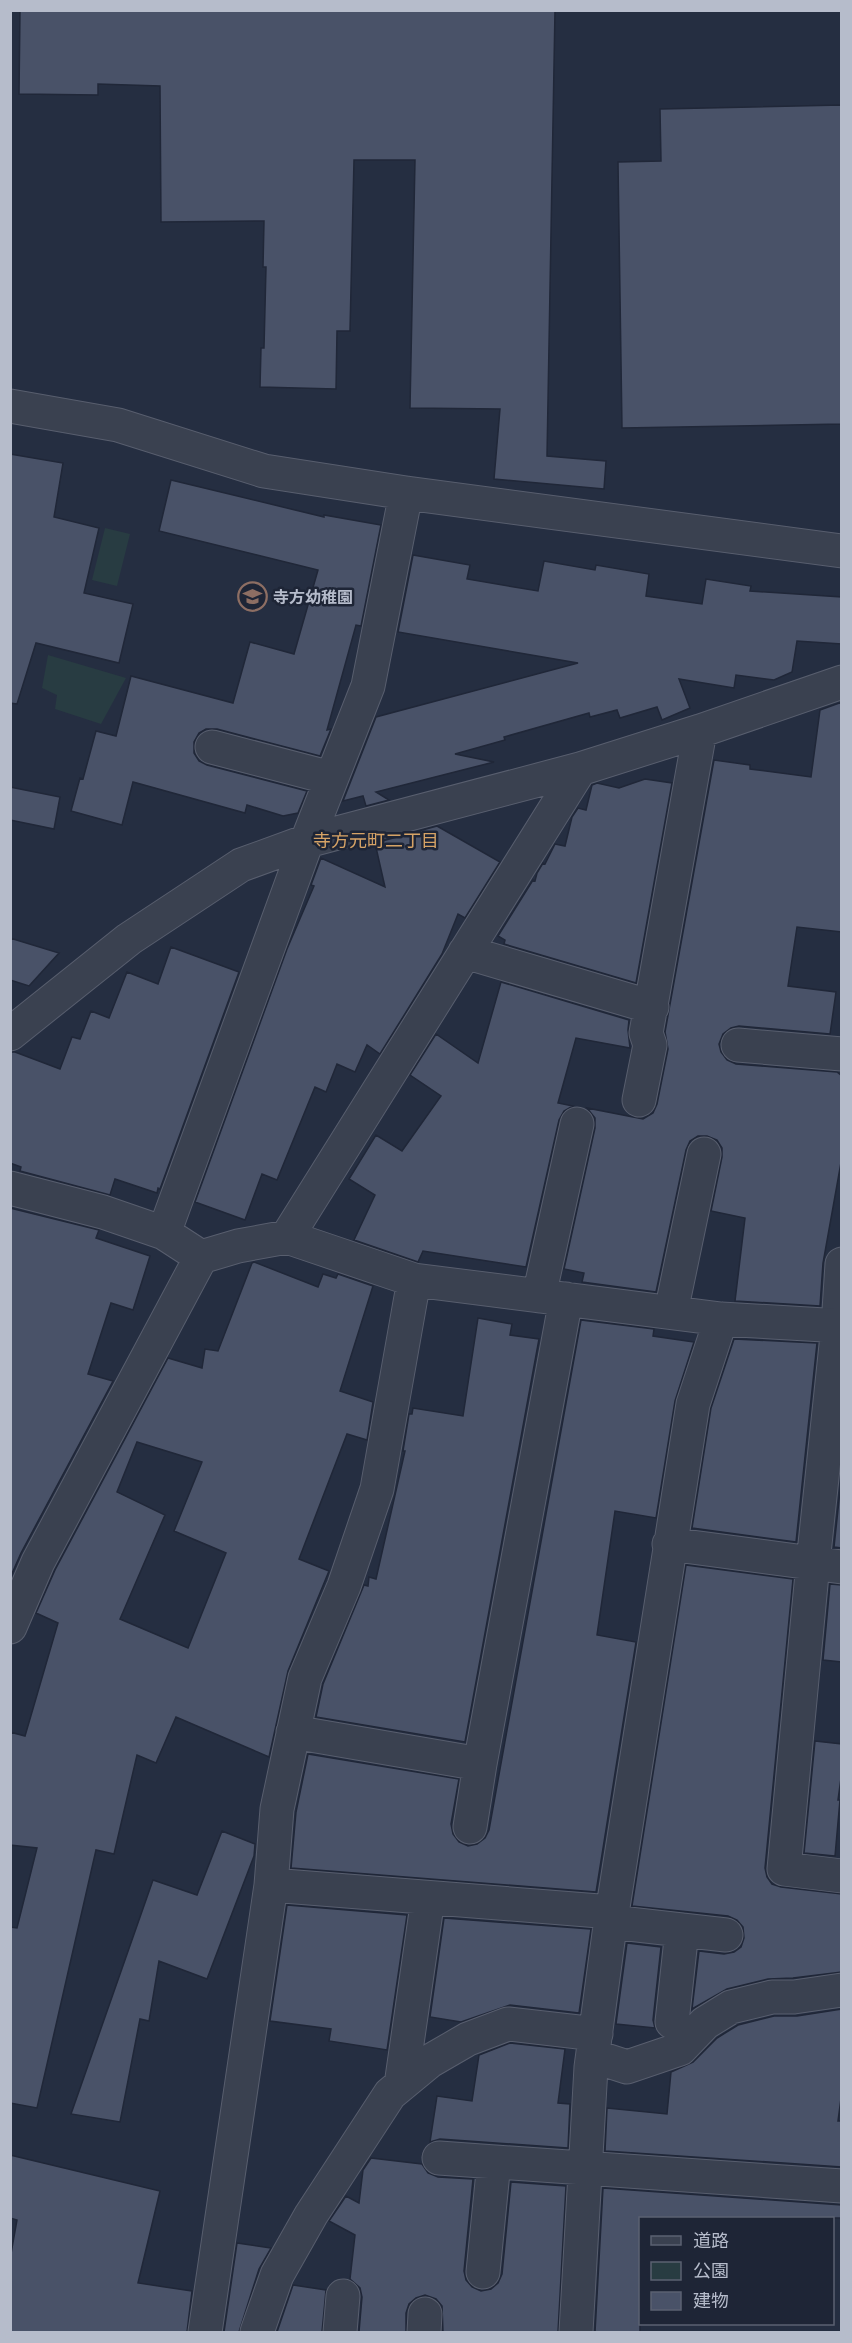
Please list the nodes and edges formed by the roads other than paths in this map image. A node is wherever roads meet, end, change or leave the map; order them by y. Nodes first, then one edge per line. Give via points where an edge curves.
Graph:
1 (10, 406) edge
2 (406, 493) junction
3 (842, 551) edge
4 (842, 682) edge
5 (700, 731) junction
6 (212, 747) dead end
7 (580, 769) junction
8 (331, 778) junction
9 (307, 841) junction
10 (465, 952) junction
11 (652, 1007) junction
12 (10, 1034) edge
13 (738, 1045) dead end
14 (842, 1054) edge
15 (639, 1100) dead end
16 (577, 1124) dead end
17 (704, 1154) dead end
18 (10, 1188) edge
19 (164, 1233) junction
20 (287, 1237) junction
21 (201, 1257) junction
22 (842, 1264) edge
23 (414, 1280) junction
24 (553, 1298) junction
25 (670, 1312) junction
26 (721, 1318) junction
27 (840, 1326) edge
28 (669, 1544) junction
29 (827, 1565) edge
30 (15, 1607) edge
31 (293, 1732) junction
32 (480, 1764) junction
33 (470, 1827) dead end
34 (842, 1876) edge
35 (271, 1885) junction
36 (429, 1898) junction
37 (612, 1917) junction
38 (682, 1930) junction
39 (726, 1935) dead end
40 (842, 1990) edge
41 (672, 2022) dead end
42 (594, 2045) junction
43 (401, 2085) junction
44 (439, 2158) dead end
45 (494, 2162) junction
46 (585, 2170) junction
47 (842, 2186) edge
48 (483, 2272) dead end
49 (344, 2296) dead end
50 (205, 2332) edge
51 (257, 2332) edge
52 (340, 2332) edge
53 (576, 2332) edge

1 - 2 street via 118,425 264,471
2 - 3 street
2 - 8 street via 368,686
4 - 5 street
5 - 7 street
5 - 11 street
6 - 8 street
7 - 9 street
7 - 10 street
8 - 9 street
9 - 12 street via 241,865 129,939
9 - 19 street
10 - 11 street
10 - 20 street
11 - 15 street via 646,1033 650,1045
13 - 14 street
16 - 24 street
17 - 25 street
18 - 19 street via 103,1212
19 - 21 street
20 - 21 street
20 - 23 street
21 - 30 street
22 - 27 street
23 - 24 street
23 - 31 street via 377,1489 344,1586 304,1678
24 - 25 street
24 - 32 street
25 - 26 street
26 - 27 street
26 - 28 street via 693,1404
27 - 29 street
28 - 29 street
28 - 37 street
29 - 34 street via 784,1869
31 - 32 street
31 - 35 street via 277,1809
32 - 33 street
35 - 36 street
35 - 50 street
36 - 37 street
36 - 43 street
37 - 38 street
37 - 42 street
38 - 39 street
38 - 41 street
40 - 42 street via 772,1997 731,2007 705,2023 680,2049 627,2067
42 - 43 street via 508,2024 468,2039 430,2061
42 - 46 street
43 - 51 street via 390,2094 310,2215 276,2275
44 - 45 street
45 - 46 street
45 - 48 street
46 - 47 street
46 - 53 street
49 - 52 street

